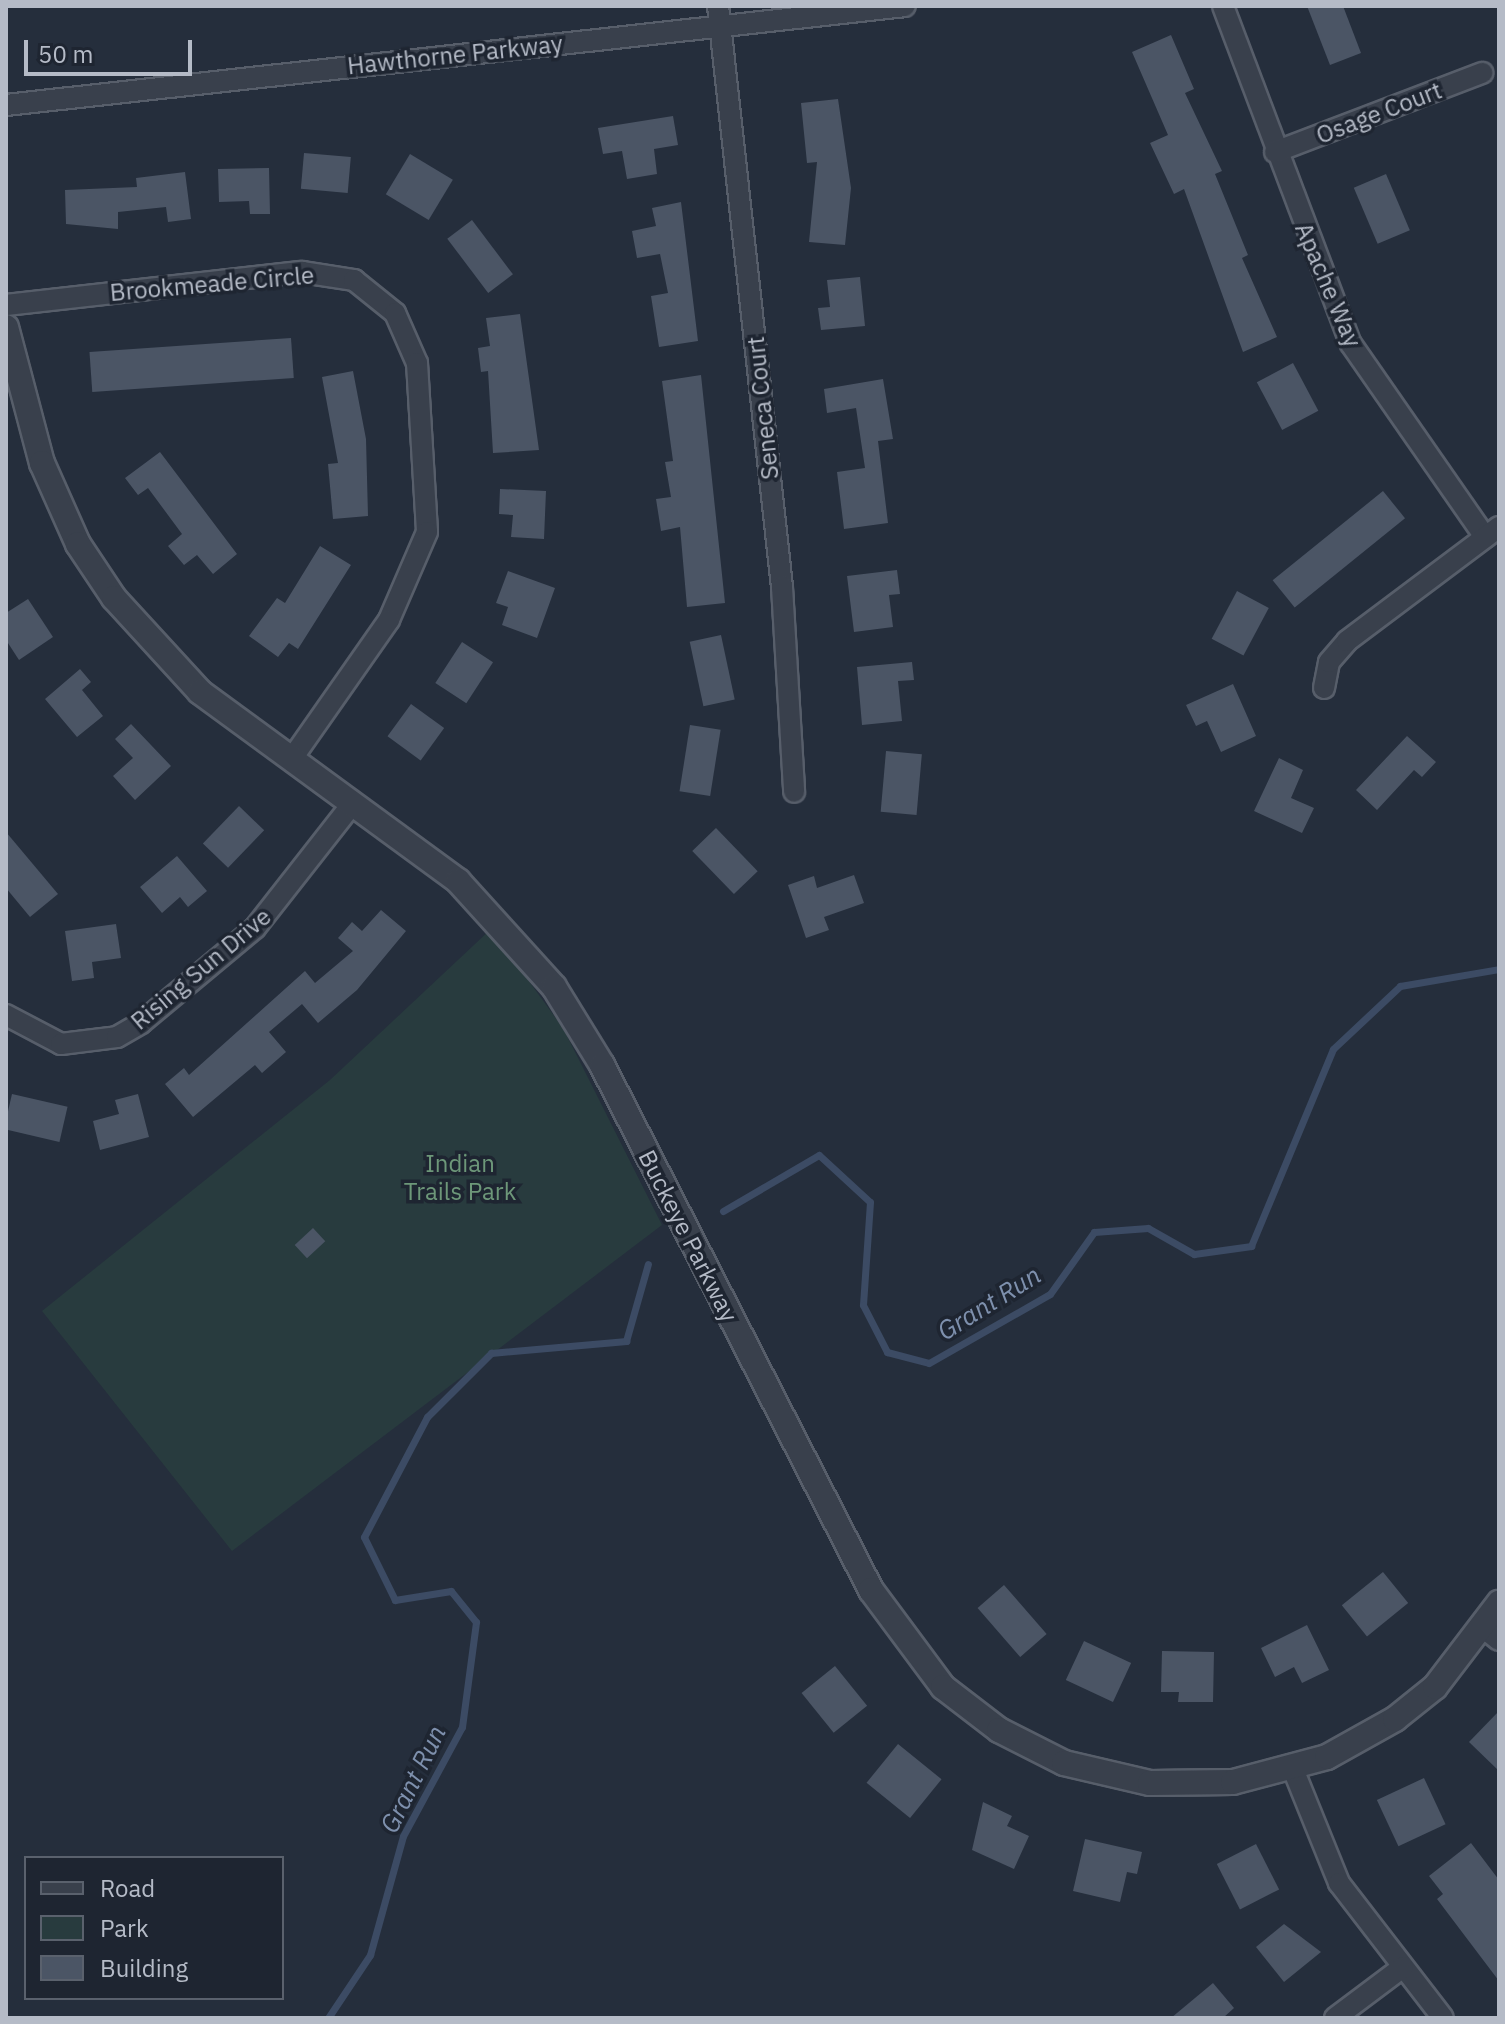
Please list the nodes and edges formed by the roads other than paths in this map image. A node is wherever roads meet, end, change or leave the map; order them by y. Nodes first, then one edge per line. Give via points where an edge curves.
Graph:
1 (905, 6) edge
2 (1223, 6) edge
3 (720, 16) edge
4 (1482, 73) dead end
5 (6, 105) edge
6 (1275, 152) junction
7 (6, 305) edge
8 (6, 327) edge
9 (1492, 532) edge
10 (1324, 688) dead end
11 (291, 760) junction
12 (794, 792) dead end
13 (353, 803) junction
14 (6, 1015) edge
15 (1499, 1603) edge
16 (1491, 1634) edge
17 (1293, 1769) junction
18 (1403, 1967) junction
19 (1335, 2018) edge
20 (1443, 2018) edge

1 - 3 street, Hawthorne Parkway
2 - 6 street, Apache Way
3 - 5 street, Hawthorne Parkway
3 - 12 street, Seneca Court via 782,587
4 - 6 street, Osage Court
6 - 9 street, Apache Way via 1351,344
7 - 11 street, Brookmeade Circle via 302,272 354,280 395,313 417,363 427,532 389,620
8 - 11 street, Buckeye Parkway via 42,463 78,544 114,598 200,692
9 - 10 street via 1347,641 1329,662
11 - 13 street, Buckeye Parkway
13 - 14 street, Rising Sun Drive via 255,928 141,1023 117,1037 61,1044
13 - 17 street, Buckeye Parkway via 458,881 554,987 602,1065 871,1590 943,1687 1026,1745 1103,1775 1198,1784
15 - 16 street, Buckeye Parkway
16 - 17 street, Buckeye Parkway via 1395,1719
17 - 18 street via 1339,1883
18 - 19 street
18 - 20 street

